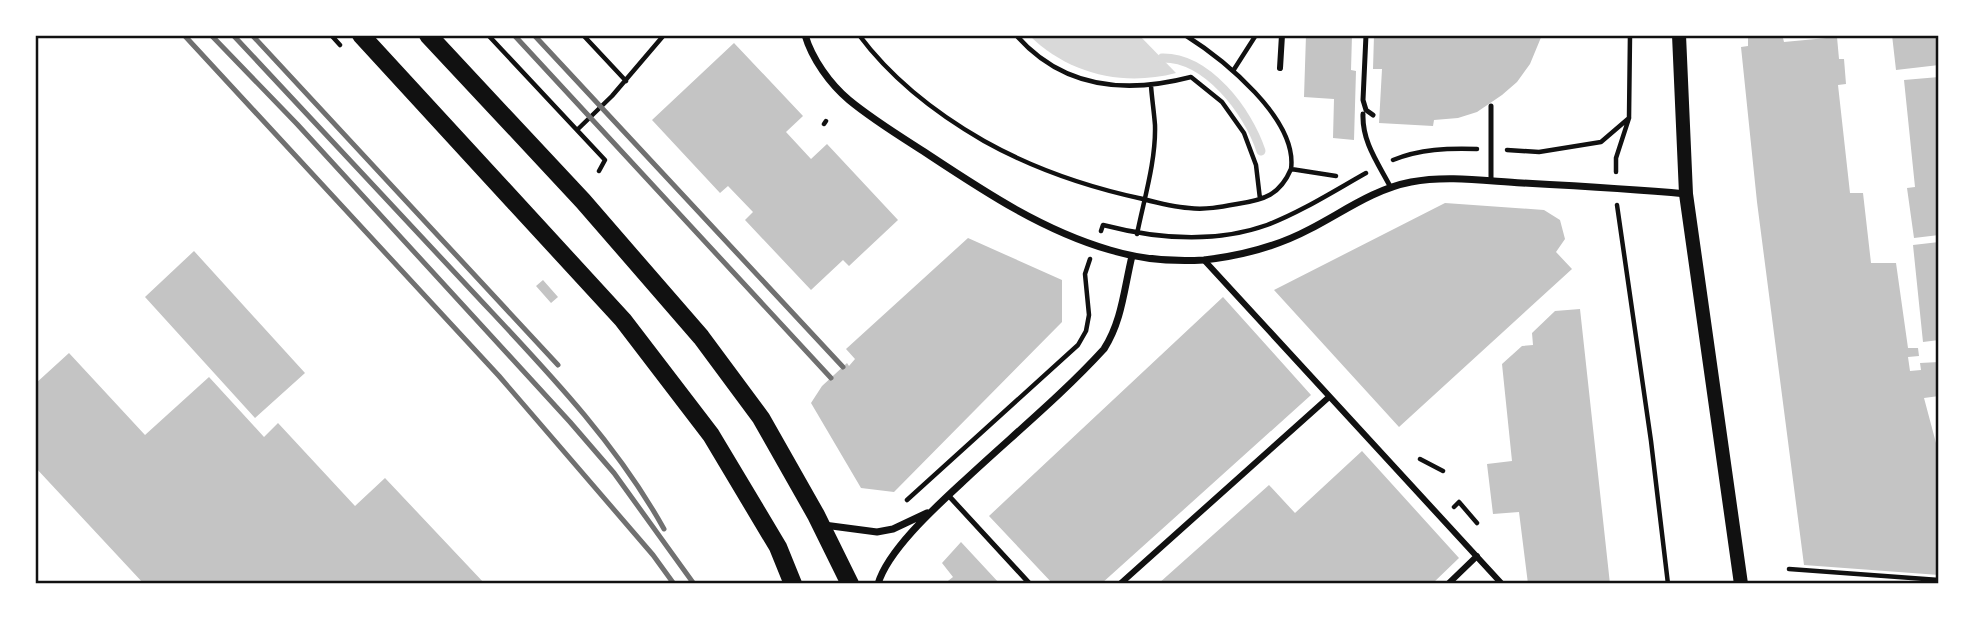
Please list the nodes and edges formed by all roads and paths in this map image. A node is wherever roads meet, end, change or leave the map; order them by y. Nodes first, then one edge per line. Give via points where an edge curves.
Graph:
1 (331, 35) edge
2 (361, 35) edge
3 (428, 35) edge
4 (488, 35) edge
5 (583, 35) edge
6 (664, 35) edge
7 (805, 35) edge
8 (859, 35) edge
9 (1016, 35) edge
10 (1185, 35) edge
11 (1256, 35) edge
12 (1282, 35) edge
13 (1366, 35) edge
14 (1630, 35) edge
15 (1679, 35) edge
16 (340, 45) dead end
17 (1280, 68) dead end
18 (1233, 71) junction
19 (626, 81) junction
20 (1151, 86) junction
21 (1491, 106) dead end
22 (1363, 114) dead end
23 (1373, 115) dead end
24 (577, 130) junction
25 (1616, 158) dead end
26 (1292, 169) junction
27 (599, 171) dead end
28 (1336, 176) dead end
29 (1490, 181) junction
30 (1391, 188) junction
31 (1686, 194) junction
32 (1260, 199) junction
33 (1144, 200) junction
34 (1617, 209) dead end
35 (1101, 229) dead end
36 (1137, 234) junction
37 (1193, 238) dead end
38 (1132, 256) junction
39 (1204, 260) junction
40 (1088, 265) dead end
41 (1329, 397) junction
42 (1420, 459) dead end
43 (1443, 471) dead end
44 (948, 495) junction
45 (899, 508) dead end
46 (930, 511) junction
47 (821, 525) junction
48 (1477, 556) junction
49 (1789, 569) dead end
50 (1939, 580) edge
51 (793, 584) edge
52 (850, 584) edge
53 (878, 584) edge
54 (1030, 584) edge
55 (1120, 584) edge
56 (1448, 584) edge
57 (1503, 584) edge
58 (1668, 584) edge
59 (1741, 584) edge

1 - 16 path
2 - 51 main road via 623,320 711,435 778,547
3 - 47 main road via 583,201 701,337 761,418
4 - 24 path
5 - 19 path
6 - 19 path
7 - 38 street via 834,85 873,118 1035,221
8 - 33 path via 904,84 982,140 1066,179
9 - 20 path via 1037,55 1072,75 1111,86
10 - 18 path
11 - 18 path
12 - 17 street
13 - 23 lane via 1363,100
14 - 25 path via 1629,118
15 - 31 main road
18 - 26 path via 1281,129 1290,146
19 - 24 path
20 - 32 path via 1191,77 1222,102 1244,133 1256,164
20 - 33 path via 1155,126
21 - 29 lane
22 - 30 lane via 1365,140
24 - 27 path via 605,160
26 - 28 path
26 - 32 path via 1282,186
29 - 30 street via 1433,180
29 - 31 street
30 - 39 street via 1283,241
31 - 59 main road
32 - 33 path via 1205,209
33 - 36 path
34 - 58 path
35 - 36 path via 1103,225
36 - 37 path
38 - 39 street
38 - 44 street via 1119,318 1104,349
39 - 41 street
40 - 45 path via 1084,274 1088,315 1078,345
41 - 48 street
41 - 55 street
42 - 43 path
44 - 46 street
44 - 54 lane
46 - 47 street via 877,532
46 - 53 street via 894,554
47 - 52 main road
48 - 56 street
48 - 57 street
49 - 50 path

